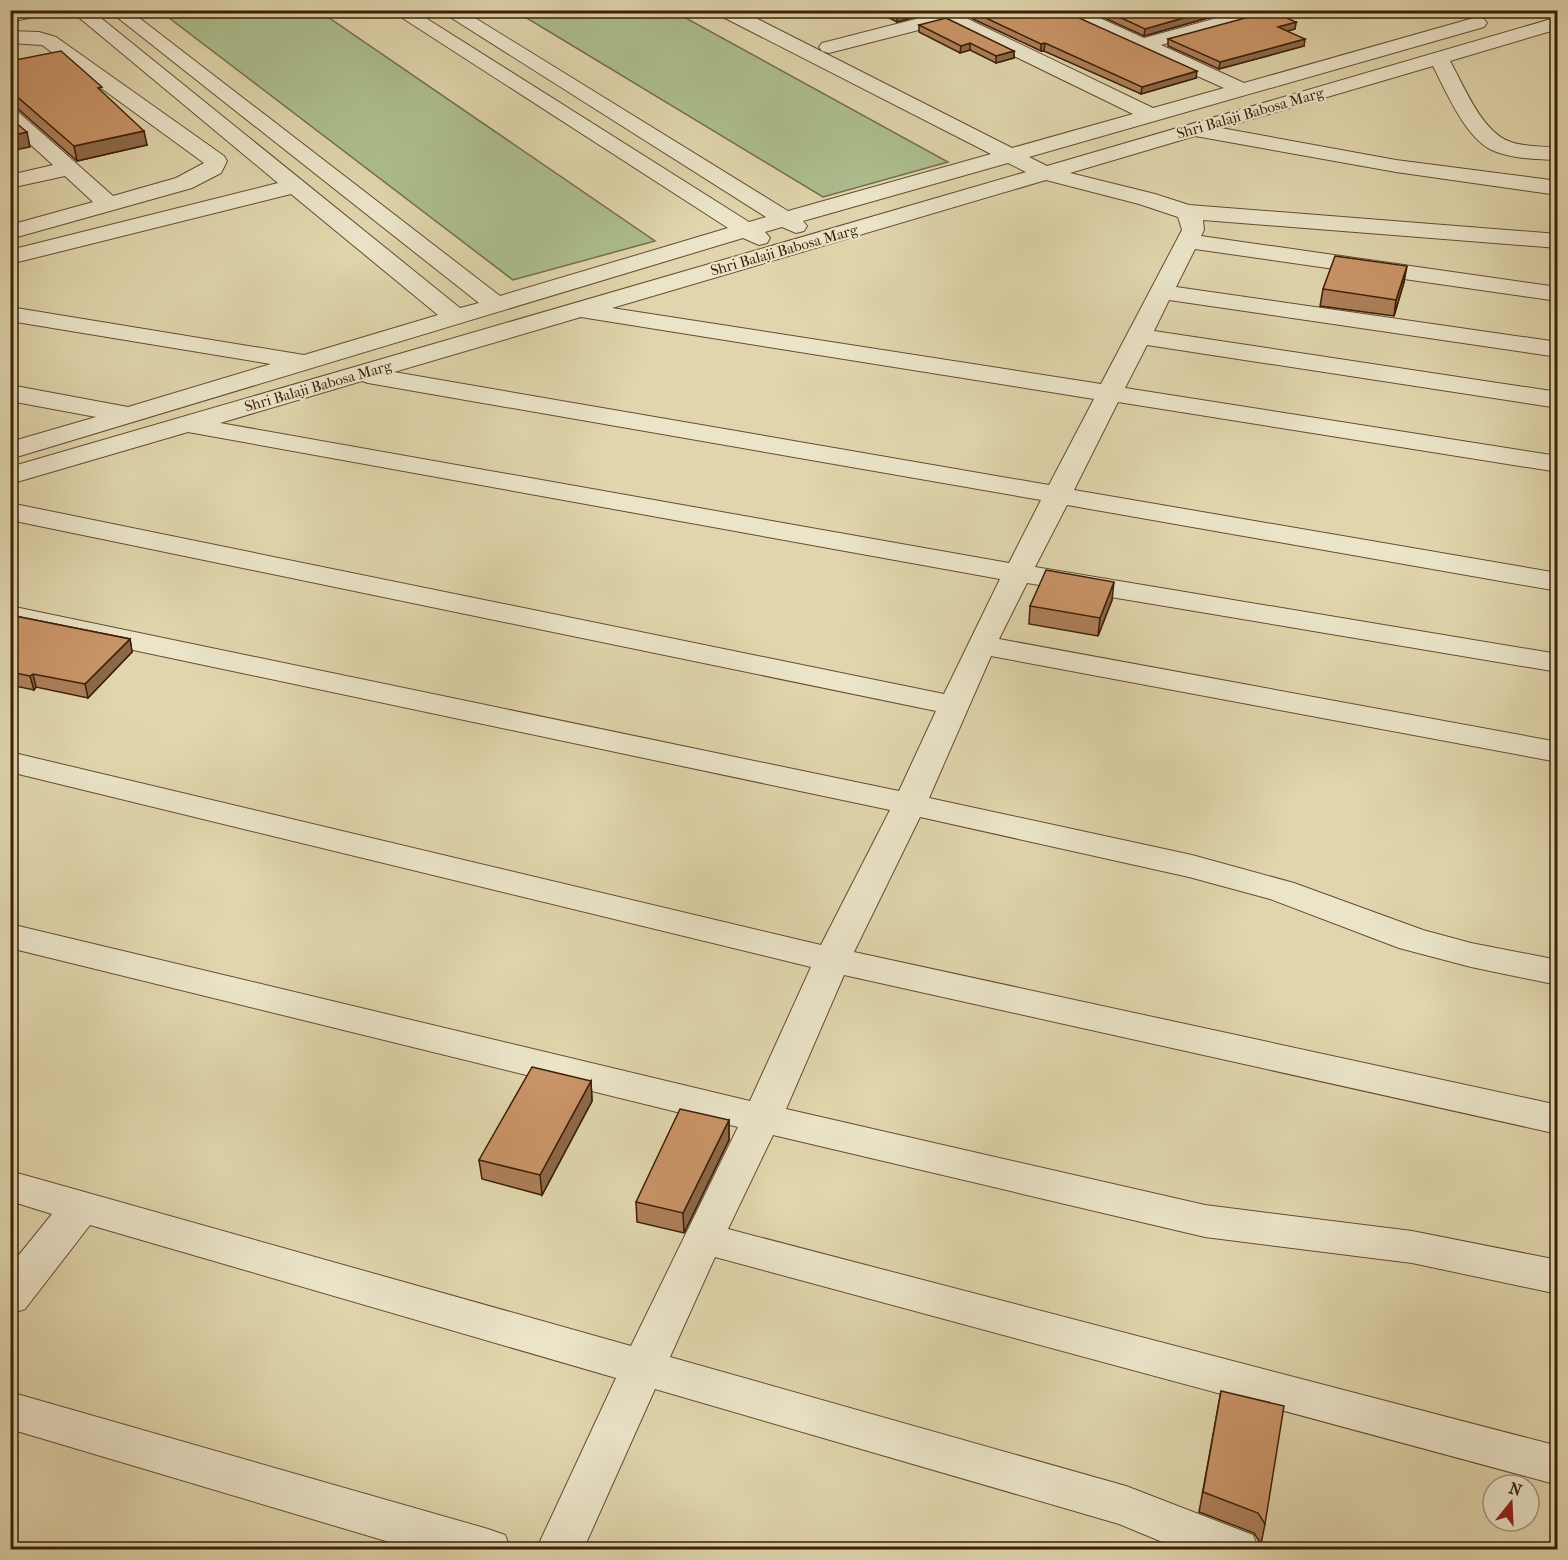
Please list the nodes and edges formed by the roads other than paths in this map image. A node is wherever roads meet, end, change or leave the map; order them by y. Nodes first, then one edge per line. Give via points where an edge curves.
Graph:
1 (40, 10) edge
2 (79, 10) edge
3 (117, 10) edge
4 (399, 10) edge
5 (448, 10) edge
6 (724, 10) edge
7 (759, 10) edge
8 (976, 10) edge
9 (1269, 10) edge
10 (1450, 14) dead end
11 (10, 16) edge
12 (948, 17) junction
13 (1500, 17) dead end
14 (1086, 19) edge
15 (1477, 23) junction
16 (1557, 23) edge
17 (10, 37) edge
18 (1143, 44) junction
19 (829, 47) junction
20 (67, 55) junction
21 (1439, 58) junction
22 (45, 60) edge
23 (1242, 89) junction
24 (10, 115) edge
25 (1151, 115) junction
26 (1193, 130) junction
27 (1019, 152) junction
28 (1557, 154) edge
29 (69, 168) junction
30 (1059, 173) junction
31 (10, 182) edge
32 (295, 186) junction
33 (1557, 188) edge
34 (109, 204) junction
35 (784, 219) junction
36 (1186, 227) junction
37 (746, 230) junction
38 (10, 232) edge
39 (819, 239) junction
40 (1557, 242) edge
41 (781, 251) junction
42 (10, 257) edge
43 (1161, 292) junction
44 (1557, 294) edge
45 (498, 306) junction
46 (579, 310) junction
47 (10, 314) edge
48 (457, 318) junction
49 (1138, 336) junction
50 (1557, 350) edge
51 (309, 363) junction
52 (360, 374) junction
53 (10, 393) edge
54 (1109, 394) junction
55 (1557, 400) edge
56 (132, 416) junction
57 (186, 424) junction
58 (10, 451) edge
59 (1557, 464) edge
60 (10, 476) edge
61 (1058, 496) junction
62 (10, 511) edge
63 (1018, 573) junction
64 (1557, 582) edge
65 (10, 615) edge
66 (981, 645) junction
67 (1557, 663) edge
68 (953, 705) junction
69 (1557, 752) edge
70 (10, 762) edge
71 (910, 804) junction
72 (10, 936) edge
73 (832, 960) junction
74 (1557, 973) edge
75 (762, 1118) junction
76 (1557, 1120) edge
77 (10, 1186) edge
78 (82, 1206) junction
79 (703, 1238) junction
80 (1557, 1277) edge
81 (10, 1297) edge
82 (644, 1368) junction
83 (10, 1410) edge
84 (1557, 1466) edge
85 (488, 1550) edge
86 (559, 1550) edge
87 (1236, 1550) edge

1 - 11 street
2 - 32 street
3 - 45 street
4 - 37 street
5 - 35 street
6 - 27 street
7 - 19 street
8 - 12 street
9 - 18 street
10 - 15 street
12 - 19 street
12 - 25 street
13 - 15 street, Shri Balaji Babosa Marg
14 - 18 street
15 - 23 street, Shri Balaji Babosa Marg
16 - 21 street, Shri Balaji Babosa Marg
17 - 20 street via 49,41
18 - 23 street
19 - 27 street
20 - 22 street
20 - 34 street via 216,161 213,168 184,183
21 - 26 street, Shri Balaji Babosa Marg
21 - 28 street via 1479,128 1492,143
23 - 25 street, Shri Balaji Babosa Marg
24 - 29 street
25 - 27 street, Shri Balaji Babosa Marg
26 - 30 street, Shri Balaji Babosa Marg
26 - 33 street via 1396,166
27 - 30 street
27 - 35 street, Shri Balaji Babosa Marg
29 - 31 street
29 - 34 street
30 - 36 street via 1165,204
30 - 39 street, Shri Balaji Babosa Marg
32 - 42 street
32 - 48 street
34 - 38 street
35 - 37 street, Shri Balaji Babosa Marg
35 - 39 street
36 - 40 street
36 - 43 street
36 - 44 street
37 - 41 street
37 - 45 street, Shri Balaji Babosa Marg
39 - 41 street, Shri Balaji Babosa Marg
41 - 46 street, Shri Balaji Babosa Marg
43 - 49 street
43 - 50 street
45 - 48 street, Shri Balaji Babosa Marg
46 - 52 street, Shri Balaji Babosa Marg
46 - 54 street
47 - 51 street
48 - 51 street, Shri Balaji Babosa Marg
49 - 54 street
49 - 55 street
51 - 56 street, Shri Balaji Babosa Marg
52 - 57 street, Shri Balaji Babosa Marg
52 - 61 street
53 - 56 street
54 - 59 street
54 - 61 street
56 - 58 street, Shri Balaji Babosa Marg
57 - 60 street, Shri Balaji Babosa Marg
57 - 63 street
61 - 63 street
61 - 64 street
62 - 68 street
63 - 66 street
63 - 67 street
65 - 71 street
66 - 68 street
66 - 69 street
68 - 71 street
70 - 73 street
71 - 73 street
71 - 74 street via 1192,866 1282,891 1412,939
72 - 75 street
73 - 75 street
73 - 76 street
75 - 79 street
75 - 80 street via 1205,1221 1412,1246
77 - 78 street
78 - 81 street
78 - 82 street
79 - 82 street
79 - 84 street
82 - 86 street
82 - 87 street via 1126,1506
83 - 85 street

